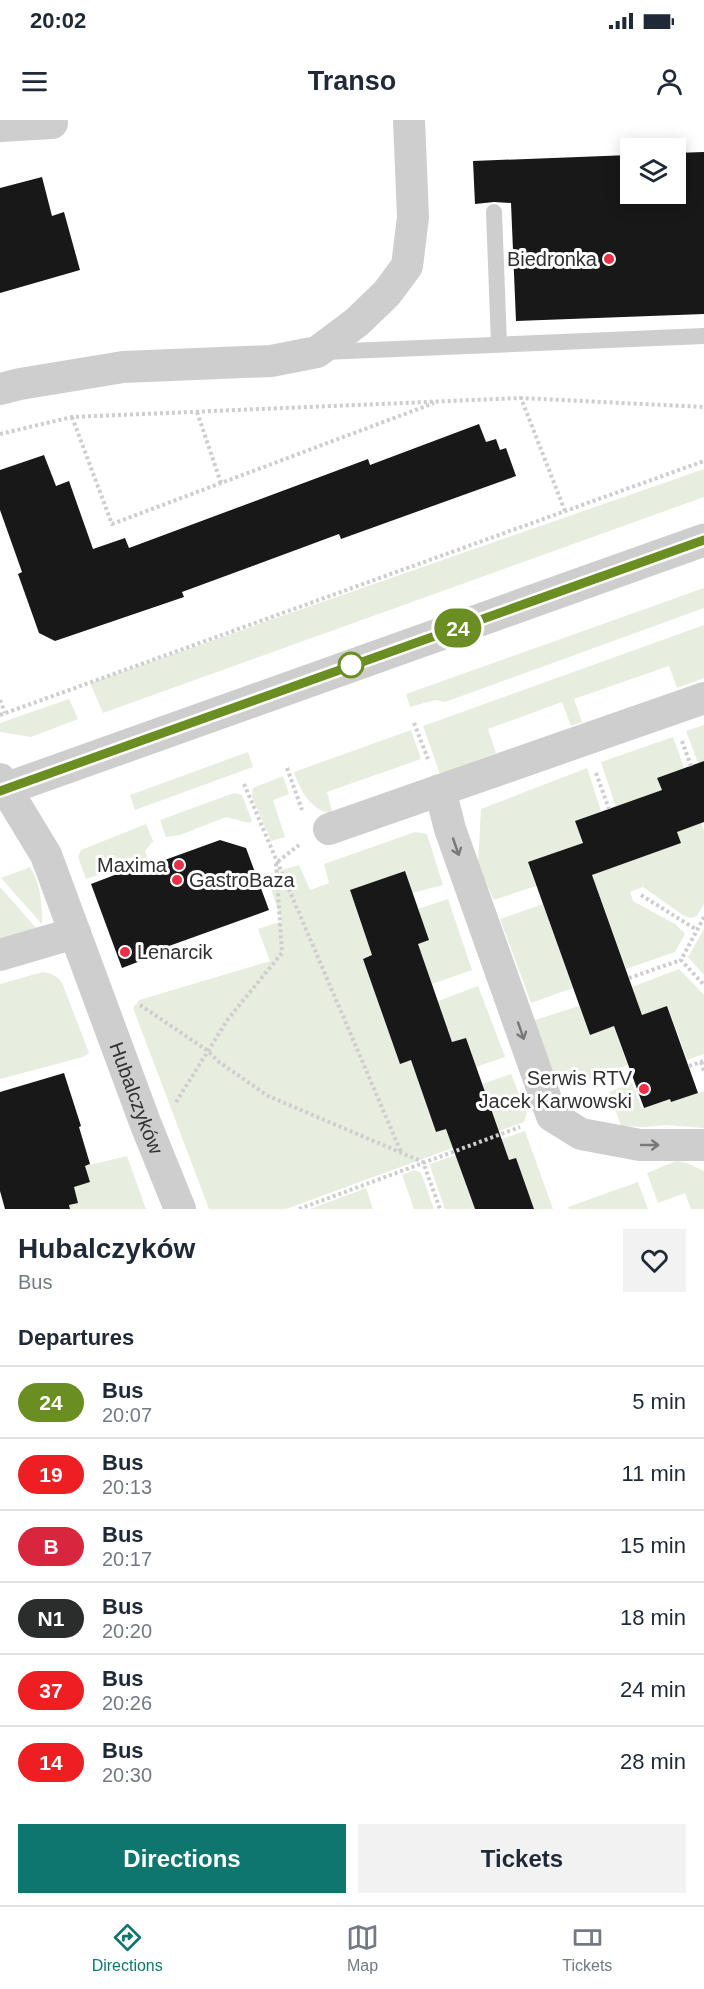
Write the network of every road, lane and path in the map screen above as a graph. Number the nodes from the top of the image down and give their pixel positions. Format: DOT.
graph roads {
  1 [pos="409,120"];
  2 [pos="52,123"];
  3 [pos="0,126"];
  4 [pos="494,212"];
  5 [pos="704,336"];
  6 [pos="499,344"];
  7 [pos="317,352"];
  8 [pos="0,389"];
  9 [pos="521,398"];
  10 [pos="438,402"];
  11 [pos="704,407"];
  12 [pos="197,412"];
  13 [pos="72,417"];
  14 [pos="0,434"];
  15 [pos="704,461"];
  16 [pos="221,483"];
  17 [pos="565,511"];
  18 [pos="704,540"];
  19 [pos="704,698"];
  20 [pos="0,700"];
  21 [pos="2,714"];
  22 [pos="244,784"];
  23 [pos="2,786"];
  24 [pos="440,790"];
  25 [pos="316,836"];
  26 [pos="276,863"];
  27 [pos="641,895"];
  28 [pos="704,917"];
  29 [pos="697,930"];
  30 [pos="75,933"];
  31 [pos="0,955"];
  32 [pos="681,960"];
  33 [pos="629,978"];
  34 [pos="704,985"];
  35 [pos="98,996"];
  36 [pos="208,1051"];
  37 [pos="702,1062"];
  38 [pos="689,1066"];
  39 [pos="704,1071"];
  40 [pos="552,1116"];
  41 [pos="152,1139"];
  42 [pos="704,1145"];
  43 [pos="401,1152"];
  44 [pos="423,1162"];
  45 [pos="180,1209"];
  46 [pos="298,1209"];
  47 [pos="440,1209"];
  1 -- 7 [label="street"];
  2 -- 3 [label="street"];
  4 -- 6 [label="lane"];
  5 -- 6 [label="lane"];
  6 -- 7 [label="lane"];
  7 -- 8 [label="street"];
  9 -- 10 [label="path"];
  9 -- 11 [label="path"];
  9 -- 17 [label="path"];
  10 -- 12 [label="path"];
  10 -- 16 [label="path"];
  12 -- 13 [label="path"];
  12 -- 16 [label="path"];
  13 -- 14 [label="path"];
  13 -- 16 [label="path"];
  15 -- 17 [label="path"];
  17 -- 21 [label="path"];
  18 -- 23 [label="street"];
  19 -- 24 [label="street"];
  20 -- 21 [label="path"];
  22 -- 26 [label="path"];
  23 -- 30 [label="street, Hubalczyków"];
  24 -- 25 [label="street"];
  24 -- 40 [label="street, one-way"];
  25 -- 26 [label="path"];
  26 -- 36 [label="path"];
  26 -- 43 [label="path"];
  27 -- 29 [label="path"];
  28 -- 29 [label="path"];
  29 -- 32 [label="path"];
  30 -- 31 [label="street"];
  30 -- 35 [label="street, Hubalczyków"];
  32 -- 33 [label="path"];
  32 -- 34 [label="path"];
  35 -- 36 [label="path"];
  35 -- 41 [label="street, Hubalczyków"];
  36 -- 41 [label="path"];
  36 -- 43 [label="path"];
  37 -- 38 [label="path"];
  37 -- 39 [label="path"];
  40 -- 42 [label="street, one-way"];
  40 -- 44 [label="path"];
  41 -- 45 [label="street, Hubalczyków"];
  43 -- 44 [label="path"];
  44 -- 46 [label="path"];
  44 -- 47 [label="path"];
}
